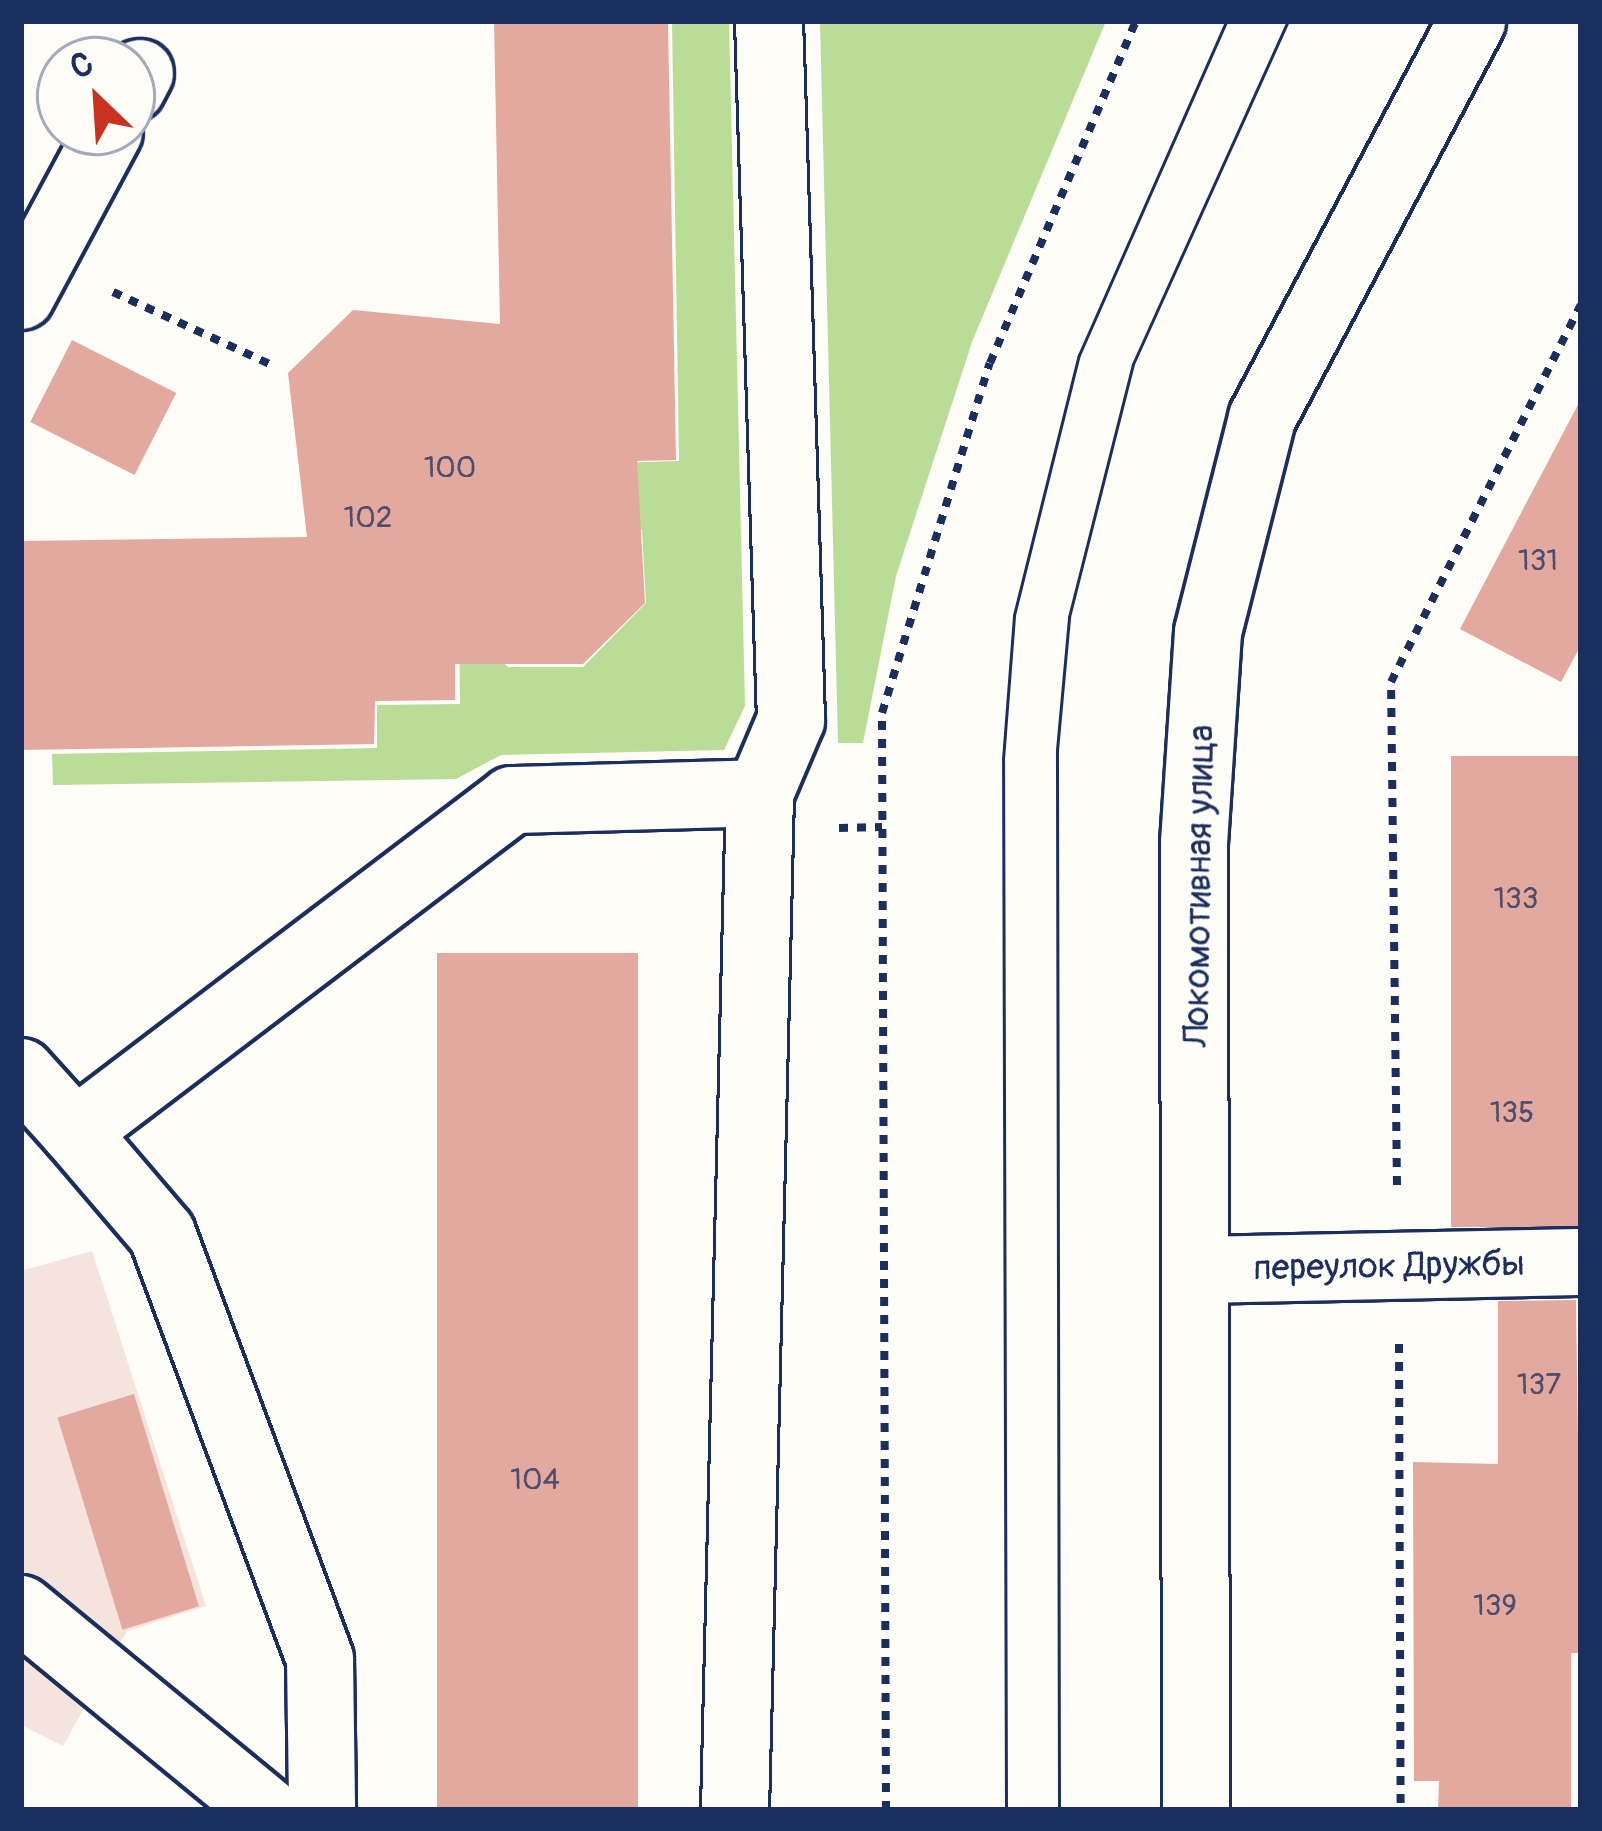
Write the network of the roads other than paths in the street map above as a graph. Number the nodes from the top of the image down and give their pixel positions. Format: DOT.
graph roads {
  1 [pos="769,21"];
  2 [pos="1472,21"];
  3 [pos="96,156"];
  4 [pos="31,277"];
  5 [pos="760,793"];
  6 [pos="21,1072"];
  7 [pos="75,1132"];
  8 [pos="1581,1262"];
  9 [pos="1197,1270"];
  10 [pos="21,1609"];
  11 [pos="266,1810"];
  12 [pos="322,1810"];
  13 [pos="735,1810"];
  14 [pos="1196,1810"];
  1 -- 5 [label="main road"];
  2 -- 9 [label="main road, Локомотивная улица"];
  3 -- 4 [label="main road"];
  5 -- 7 [label="main road"];
  5 -- 13 [label="main road"];
  6 -- 7 [label="main road"];
  7 -- 12 [label="main road"];
  8 -- 9 [label="main road, переулок Дружбы"];
  9 -- 14 [label="main road, Локомотивная улица"];
  10 -- 11 [label="main road"];
}
